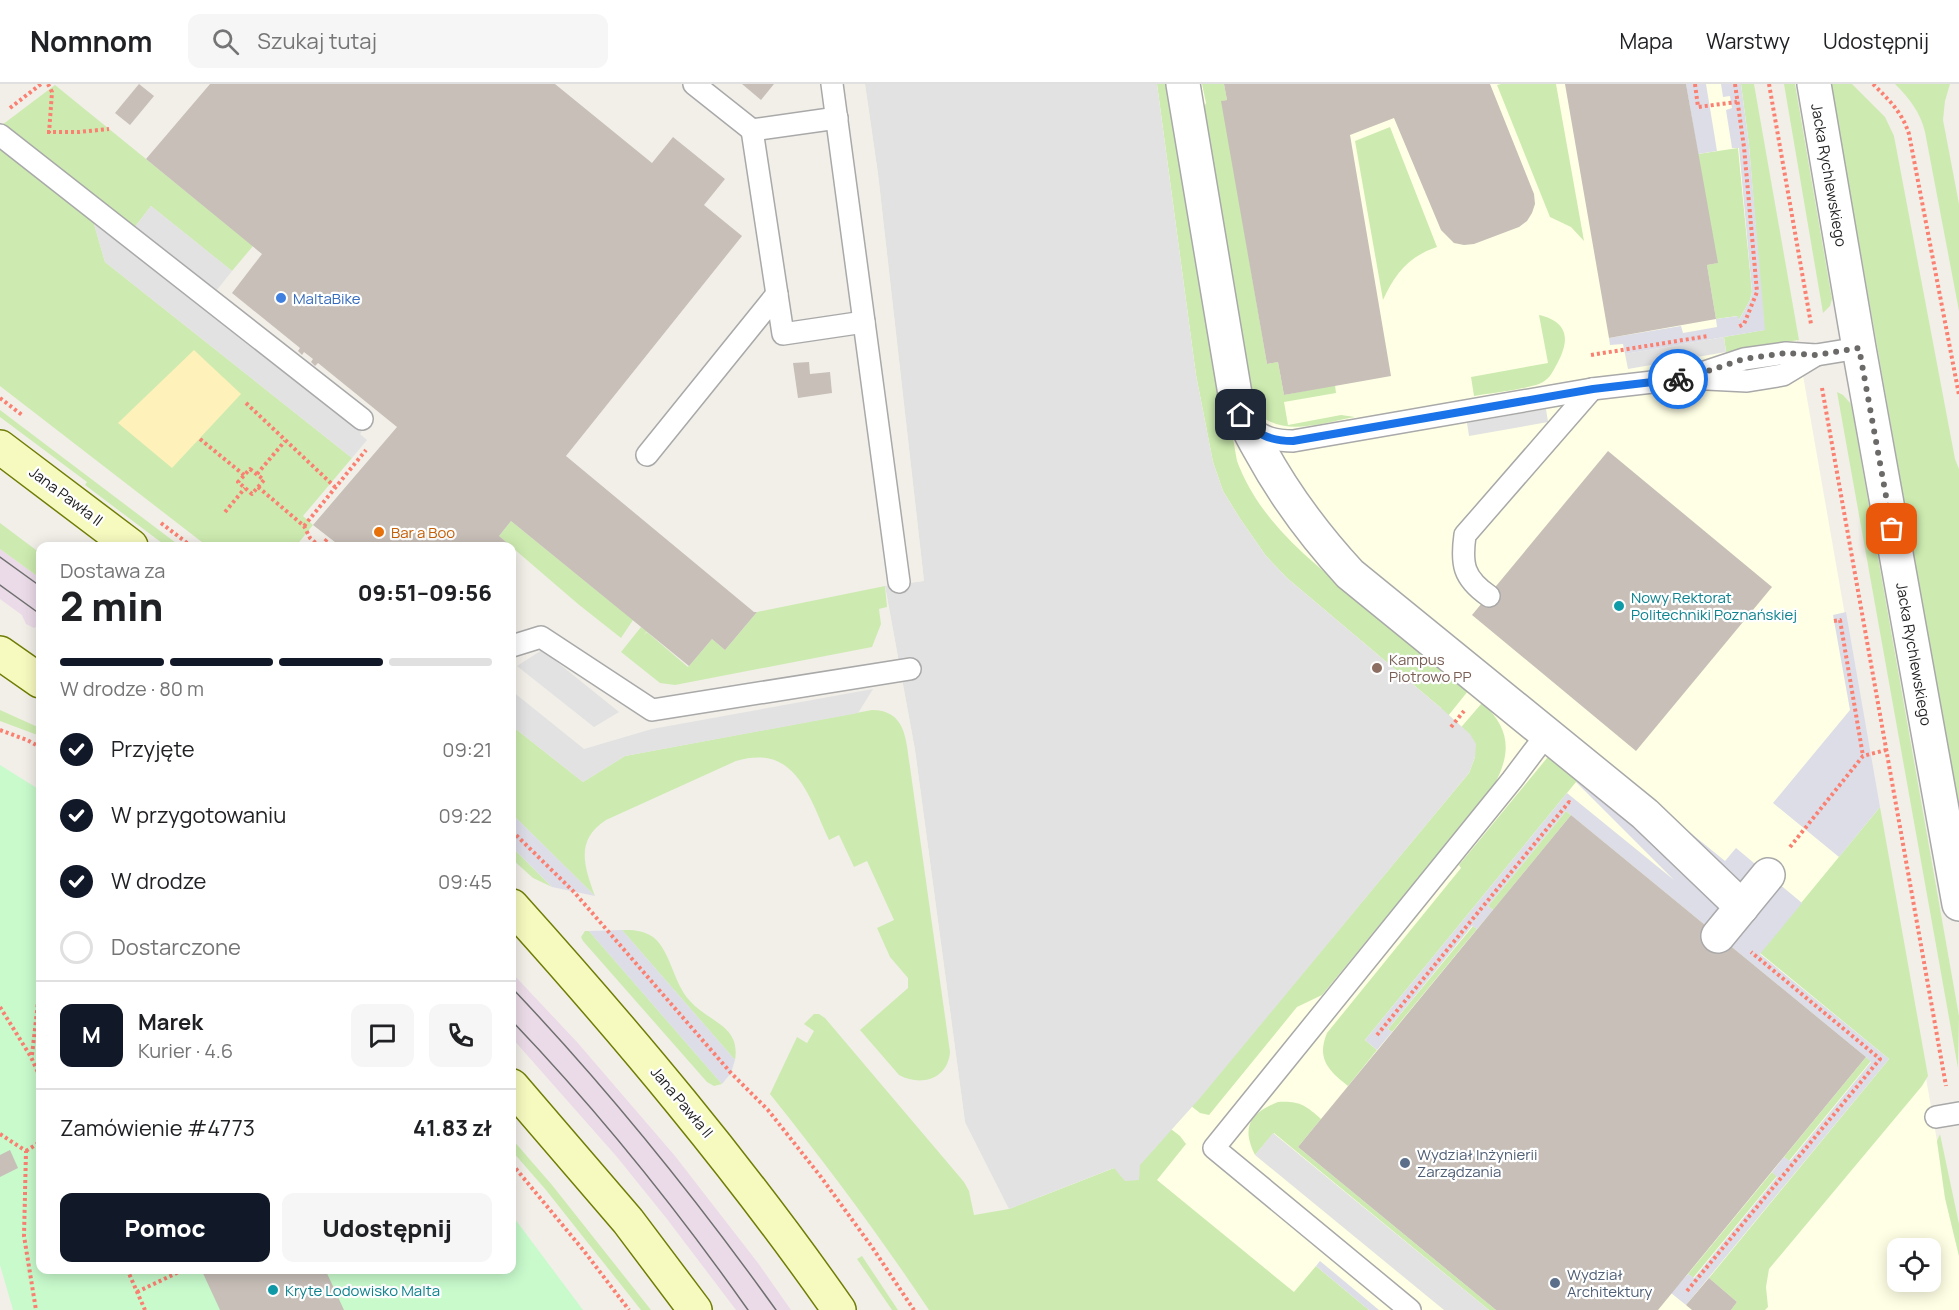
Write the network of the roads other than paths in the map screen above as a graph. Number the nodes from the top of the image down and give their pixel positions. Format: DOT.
graph roads {
  1 [pos="694,84"];
  2 [pos="832,84"];
  3 [pos="1183,84"];
  4 [pos="1814,84"];
  5 [pos="837,118"];
  6 [pos="752,130"];
  7 [pos="0,135"];
  8 [pos="777,294"];
  9 [pos="864,322"];
  10 [pos="1859,348"];
  11 [pos="1593,389"];
  12 [pos="1241,415"];
  13 [pos="362,419"];
  14 [pos="0,447"];
  15 [pos="647,455"];
  16 [pos="126,542"];
  17 [pos="899,582"];
  18 [pos="1489,596"];
  19 [pos="516,644"];
  20 [pos="0,653"];
  21 [pos="910,669"];
  22 [pos="36,678"];
  23 [pos="1546,735"];
  24 [pos="1768,875"];
  25 [pos="1959,904"];
  26 [pos="516,911"];
  27 [pos="516,1091"];
  28 [pos="695,1310"];
  29 [pos="839,1310"];
  30 [pos="1410,1310"];
  1 -- 6 [label="lane"];
  2 -- 5 [label="lane"];
  3 -- 12 [label="street"];
  4 -- 10 [label="street, Jacka Rychlewskiego"];
  5 -- 6 [label="lane"];
  5 -- 9 [label="lane"];
  6 -- 8 [label="lane"];
  7 -- 13 [label="lane"];
  8 -- 9 [label="lane"];
  8 -- 15 [label="lane"];
  9 -- 17 [label="lane"];
  10 -- 11 [label="lane"];
  10 -- 25 [label="street, Jacka Rychlewskiego"];
  11 -- 12 [label="lane"];
  11 -- 18 [label="lane"];
  12 -- 23 [label="street"];
  14 -- 16 [label="main road, Jana Pawła II"];
  19 -- 21 [label="lane"];
  20 -- 22 [label="main road"];
  23 -- 24 [label="street"];
  23 -- 30 [label="lane"];
  26 -- 29 [label="main road, Jana Pawła II"];
  27 -- 28 [label="main road"];
}
